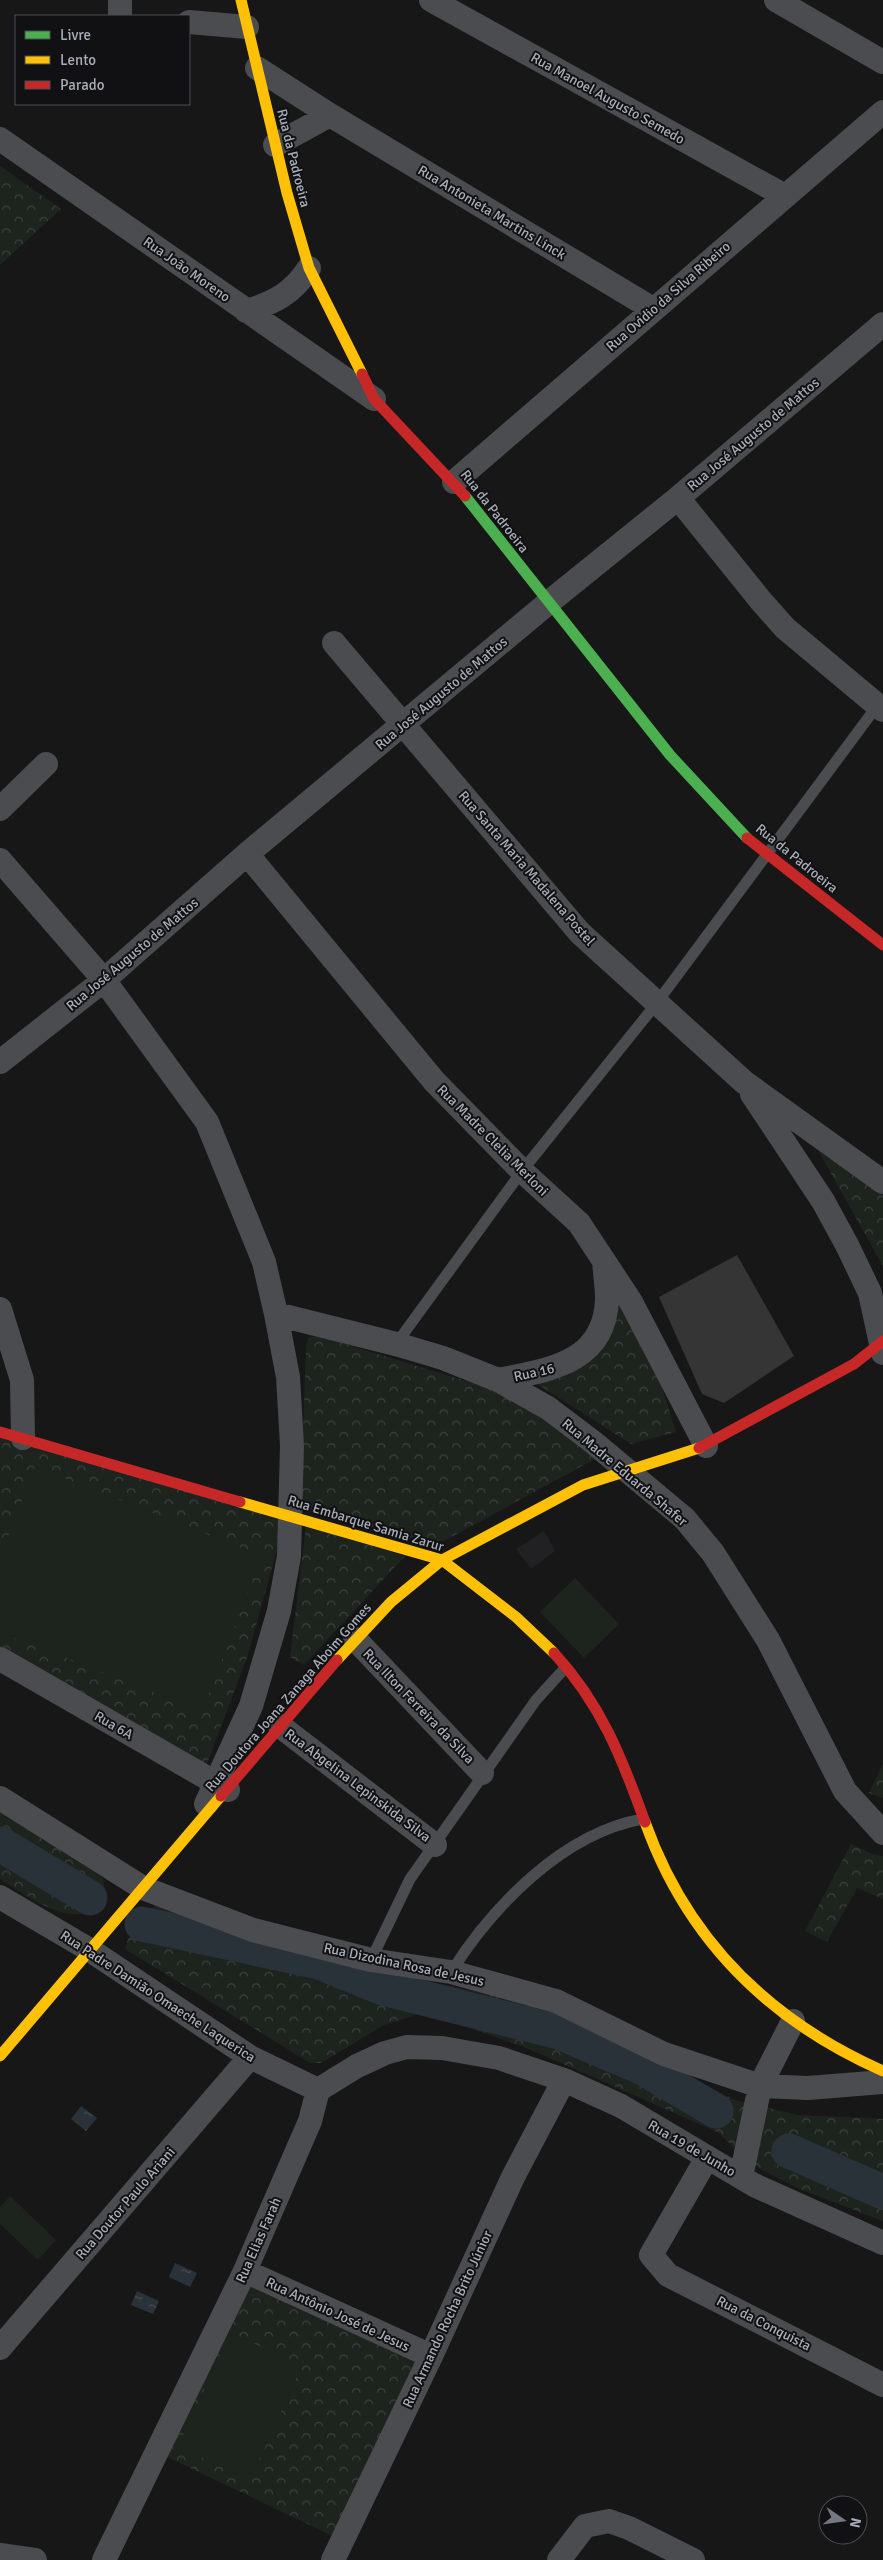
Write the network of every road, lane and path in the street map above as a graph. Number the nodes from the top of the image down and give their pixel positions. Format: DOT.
graph roads {
  1 [pos="120,0"];
  2 [pos="241,0"];
  3 [pos="431,0"];
  4 [pos="776,0"];
  5 [pos="120,15"];
  6 [pos="190,22"];
  7 [pos="247,27"];
  8 [pos="883,62"];
  9 [pos="257,68"];
  10 [pos="883,112"];
  11 [pos="330,115"];
  12 [pos="0,139"];
  13 [pos="275,146"];
  14 [pos="785,196"];
  15 [pos="309,268"];
  16 [pos="653,309"];
  17 [pos="246,311"];
  18 [pos="883,324"];
  19 [pos="374,399"];
  20 [pos="454,482"];
  21 [pos="678,498"];
  22 [pos="548,603"];
  23 [pos="334,643"];
  24 [pos="880,708"];
  25 [pos="402,725"];
  26 [pos="46,764"];
  27 [pos="0,809"];
  28 [pos="247,854"];
  29 [pos="768,856"];
  30 [pos="0,860"];
  31 [pos="883,945"];
  32 [pos="104,980"];
  33 [pos="656,1004"];
  34 [pos="0,1062"];
  35 [pos="744,1082"];
  36 [pos="522,1171"];
  37 [pos="883,1182"];
  38 [pos="603,1257"];
  39 [pos="0,1309"];
  40 [pos="276,1314"];
  41 [pos="396,1344"];
  42 [pos="882,1346"];
  43 [pos="498,1380"];
  44 [pos="0,1432"];
  45 [pos="23,1438"];
  46 [pos="706,1446"];
  47 [pos="626,1470"];
  48 [pos="291,1515"];
  49 [pos="442,1560"];
  50 [pos="355,1639"];
  51 [pos="0,1659"];
  52 [pos="566,1667"];
  53 [pos="280,1726"];
  54 [pos="482,1773"];
  55 [pos="223,1787"];
  56 [pos="0,1798"];
  57 [pos="644,1818"];
  58 [pos="883,1833"];
  59 [pos="188,1837"];
  60 [pos="436,1844"];
  61 [pos="143,1888"];
  62 [pos="0,1897"];
  63 [pos="90,1950"];
  64 [pos="371,1960"];
  65 [pos="451,1972"];
  66 [pos="793,2021"];
  67 [pos="0,2056"];
  68 [pos="250,2057"];
  69 [pos="883,2071"];
  70 [pos="564,2080"];
  71 [pos="883,2082"];
  72 [pos="760,2086"];
  73 [pos="318,2090"];
  74 [pos="707,2158"];
  75 [pos="741,2177"];
  76 [pos="883,2243"];
  77 [pos="245,2271"];
  78 [pos="0,2348"];
  79 [pos="431,2356"];
  80 [pos="883,2384"];
  81 [pos="0,2555"];
  82 [pos="35,2560"];
  83 [pos="104,2560"];
  84 [pos="333,2560"];
  85 [pos="559,2560"];
  86 [pos="693,2560"];
  1 -- 5 [label="street"];
  2 -- 7 [label="street, Rua da Padroeira"];
  3 -- 14 [label="street, Rua Manoel Augusto Semedo"];
  4 -- 8 [label="street"];
  6 -- 7 [label="street"];
  7 -- 9 [label="street, Rua da Padroeira"];
  9 -- 11 [label="street, Rua Antonieta Martins Linck"];
  9 -- 13 [label="street, Rua da Padroeira"];
  10 -- 14 [label="street, Rua Ovidio da Silva Ribeiro"];
  11 -- 13 [label="street"];
  11 -- 16 [label="street, Rua Antonieta Martins Linck"];
  12 -- 17 [label="street, Rua João Moreno"];
  13 -- 15 [label="street, Rua da Padroeira"];
  14 -- 16 [label="street, Rua Ovidio da Silva Ribeiro"];
  15 -- 17 [label="street"];
  15 -- 19 [label="street, Rua da Padroeira"];
  16 -- 20 [label="street, Rua Ovidio da Silva Ribeiro"];
  17 -- 19 [label="street, Rua João Moreno"];
  18 -- 21 [label="street, Rua José Augusto de Mattos"];
  19 -- 20 [label="street, Rua da Padroeira"];
  20 -- 22 [label="street, Rua da Padroeira"];
  21 -- 22 [label="street, Rua José Augusto de Mattos"];
  21 -- 24 [label="street"];
  22 -- 25 [label="street, Rua José Augusto de Mattos"];
  22 -- 29 [label="street, Rua da Padroeira"];
  23 -- 25 [label="street, Rua Santa Maria Madalena Postel"];
  24 -- 29 [label="lane"];
  25 -- 28 [label="street, Rua José Augusto de Mattos"];
  25 -- 33 [label="street, Rua Santa Maria Madalena Postel"];
  26 -- 27 [label="street"];
  28 -- 32 [label="street, Rua José Augusto de Mattos"];
  28 -- 36 [label="street, Rua Madre Clelia Merloni"];
  29 -- 31 [label="street, Rua da Padroeira"];
  29 -- 33 [label="lane"];
  30 -- 32 [label="street"];
  32 -- 34 [label="street, Rua José Augusto de Mattos"];
  32 -- 40 [label="street"];
  33 -- 35 [label="street, Rua Santa Maria Madalena Postel"];
  33 -- 36 [label="lane"];
  35 -- 37 [label="street, Rua Santa Maria Madalena Postel"];
  35 -- 42 [label="street"];
  36 -- 38 [label="street, Rua Madre Clelia Merloni"];
  36 -- 41 [label="lane"];
  38 -- 43 [label="street, Rua 16"];
  38 -- 46 [label="street, Rua Madre Clelia Merloni"];
  39 -- 45 [label="street"];
  40 -- 41 [label="street, Rua Madre Eduarda Shafer"];
  40 -- 48 [label="street"];
  41 -- 43 [label="street, Rua Madre Eduarda Shafer"];
  42 -- 46 [label="street, Rua Doutora Joana Zanaga Aboim Gomes"];
  43 -- 47 [label="street, Rua Madre Eduarda Shafer"];
  44 -- 45 [label="street, Rua Embarque Samia Zarur"];
  45 -- 48 [label="street, Rua Embarque Samia Zarur"];
  46 -- 47 [label="street, Rua Doutora Joana Zanaga Aboim Gomes"];
  47 -- 49 [label="street, Rua Doutora Joana Zanaga Aboim Gomes"];
  47 -- 58 [label="street, Rua Madre Eduarda Shafer"];
  48 -- 49 [label="street, Rua Embarque Samia Zarur"];
  48 -- 55 [label="street"];
  49 -- 50 [label="street, Rua Doutora Joana Zanaga Aboim Gomes"];
  49 -- 52 [label="street, Rua Embarque Samia Zarur"];
  50 -- 53 [label="street, Rua Doutora Joana Zanaga Aboim Gomes"];
  50 -- 54 [label="street, Rua Ilton Ferreira da Silva"];
  51 -- 55 [label="street, Rua 6A"];
  52 -- 54 [label="lane"];
  52 -- 57 [label="street, Rua Embarque Samia Zarur"];
  53 -- 55 [label="street, Rua Doutora Joana Zanaga Aboim Gomes"];
  53 -- 60 [label="street, Rua Abgelina Lepinskida Silva"];
  54 -- 60 [label="lane"];
  55 -- 59 [label="street"];
  56 -- 61 [label="street, Rua Dizodina Rosa de Jesus"];
  57 -- 65 [label="lane"];
  57 -- 66 [label="street, Rua Embarque Samia Zarur"];
  59 -- 61 [label="street"];
  60 -- 64 [label="lane"];
  61 -- 63 [label="street"];
  61 -- 64 [label="street, Rua Dizodina Rosa de Jesus"];
  62 -- 63 [label="street, Rua Padre Damião Omaeche Laquerica"];
  63 -- 67 [label="street"];
  63 -- 68 [label="street, Rua Padre Damião Omaeche Laquerica"];
  64 -- 65 [label="street, Rua Dizodina Rosa de Jesus"];
  65 -- 72 [label="street, Rua Dizodina Rosa de Jesus"];
  66 -- 69 [label="street, Rua Embarque Samia Zarur"];
  66 -- 72 [label="street"];
  68 -- 73 [label="street, Rua Padre Damião Omaeche Laquerica"];
  68 -- 78 [label="street, Rua Doutor Paulo Ariani"];
  70 -- 73 [label="street, Rua 19 de Junho"];
  70 -- 74 [label="street, Rua 19 de Junho"];
  70 -- 79 [label="street, Rua Armando Rocha Brito Júnior"];
  71 -- 72 [label="street, Rua Dizodina Rosa de Jesus"];
  72 -- 75 [label="street"];
  73 -- 77 [label="street, Rua Elias Farah"];
  74 -- 75 [label="street, Rua 19 de Junho"];
  74 -- 80 [label="street, Rua da Conquista"];
  75 -- 76 [label="street, Rua 19 de Junho"];
  77 -- 79 [label="street, Rua Antônio José de Jesus"];
  77 -- 83 [label="street, Rua Elias Farah"];
  79 -- 84 [label="street, Rua Armando Rocha Brito Júnior"];
  81 -- 82 [label="street"];
  85 -- 86 [label="street"];
}
